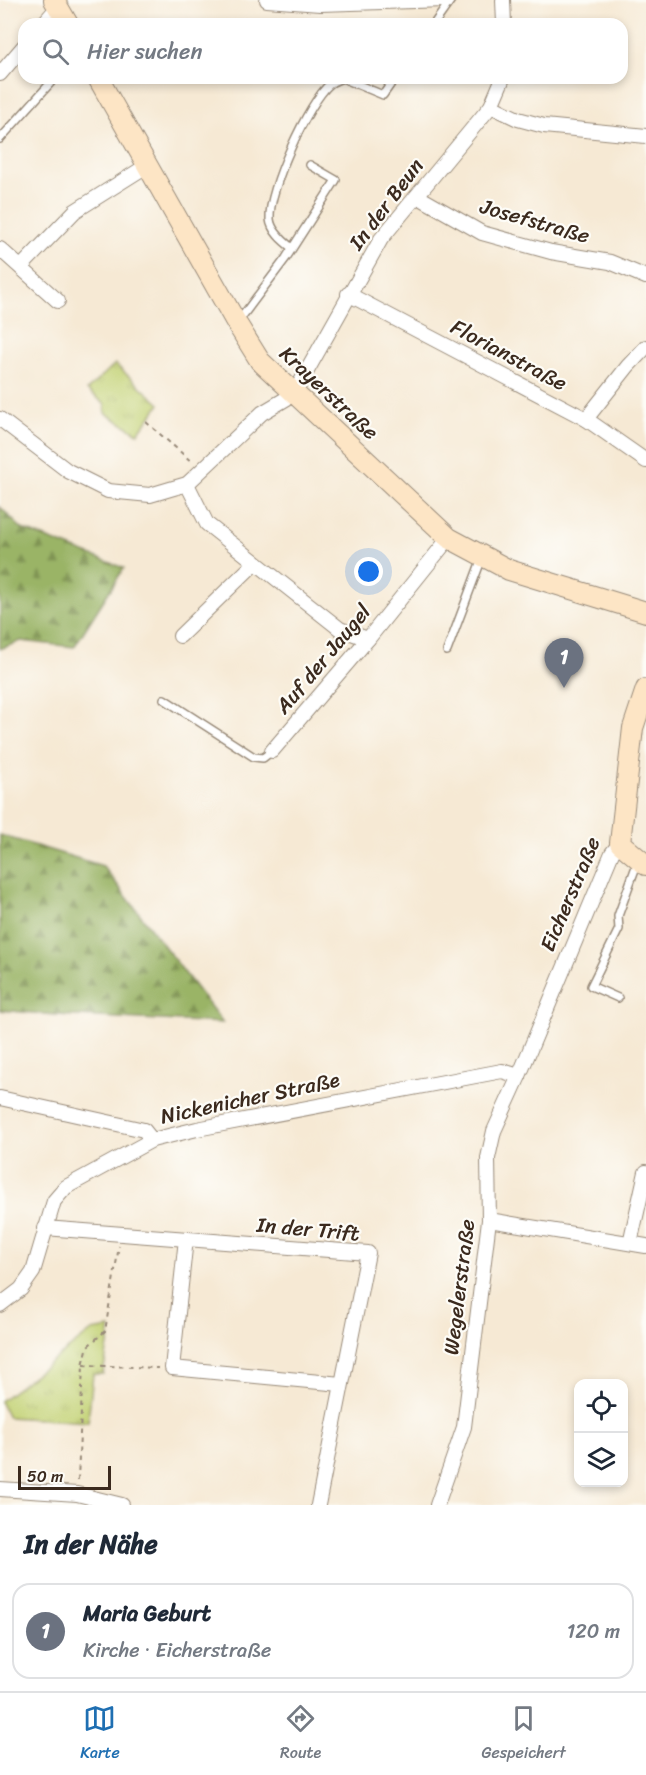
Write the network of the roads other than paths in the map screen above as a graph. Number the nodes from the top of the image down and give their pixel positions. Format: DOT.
graph roads {
  1 [pos="267,0"];
  2 [pos="445,0"];
  3 [pos="451,0"];
  4 [pos="503,0"];
  5 [pos="438,18"];
  6 [pos="504,18"];
  7 [pos="18,53"];
  8 [pos="0,74"];
  9 [pos="50,84"];
  10 [pos="101,84"];
  11 [pos="329,84"];
  12 [pos="356,84"];
  13 [pos="391,84"];
  14 [pos="500,84"];
  15 [pos="490,106"];
  16 [pos="646,136"];
  17 [pos="0,138"];
  18 [pos="148,165"];
  19 [pos="310,165"];
  20 [pos="417,196"];
  21 [pos="292,248"];
  22 [pos="0,249"];
  23 [pos="21,267"];
  24 [pos="646,277"];
  25 [pos="348,294"];
  26 [pos="58,301"];
  27 [pos="237,324"];
  28 [pos="646,347"];
  29 [pos="294,394"];
  30 [pos="0,419"];
  31 [pos="586,419"];
  32 [pos="646,461"];
  33 [pos="187,484"];
  34 [pos="449,538"];
  35 [pos="483,556"];
  36 [pos="255,563"];
  37 [pos="646,612"];
  38 [pos="180,636"];
  39 [pos="368,639"];
  40 [pos="447,651"];
  41 [pos="646,689"];
  42 [pos="164,699"];
  43 [pos="640,729"];
  44 [pos="272,751"];
  45 [pos="620,843"];
  46 [pos="642,862"];
  47 [pos="618,998"];
  48 [pos="519,1076"];
  49 [pos="0,1098"];
  50 [pos="152,1140"];
  51 [pos="646,1172"];
  52 [pos="489,1220"];
  53 [pos="45,1228"];
  54 [pos="186,1239"];
  55 [pos="630,1243"];
  56 [pos="646,1246"];
  57 [pos="0,1305"];
  58 [pos="341,1384"];
  59 [pos="0,1489"];
  60 [pos="122,1505"];
  61 [pos="318,1505"];
  62 [pos="438,1505"];
  1 -- 2 [label="street"];
  3 -- 5 [label="lane"];
  4 -- 6 [label="street"];
  7 -- 8 [label="street"];
  9 -- 17 [label="lane"];
  10 -- 18 [label="street, Krayerstraße"];
  11 -- 21 [label="lane"];
  12 -- 13 [label="lane"];
  14 -- 15 [label="street, In der Beun"];
  15 -- 16 [label="street"];
  15 -- 20 [label="street, In der Beun"];
  18 -- 23 [label="street"];
  18 -- 27 [label="street, Krayerstraße"];
  19 -- 21 [label="lane"];
  20 -- 24 [label="street, Josefstraße"];
  20 -- 25 [label="street, In der Beun"];
  21 -- 27 [label="lane"];
  22 -- 23 [label="street"];
  23 -- 26 [label="street"];
  25 -- 29 [label="street, In der Beun"];
  25 -- 31 [label="street, Florianstraße"];
  27 -- 29 [label="street, Krayerstraße"];
  28 -- 31 [label="street"];
  29 -- 33 [label="street"];
  29 -- 34 [label="street, Krayerstraße"];
  30 -- 33 [label="street"];
  31 -- 32 [label="street, Florianstraße"];
  33 -- 36 [label="street"];
  34 -- 35 [label="street, Krayerstraße"];
  34 -- 39 [label="street, Auf der Jaugel"];
  35 -- 37 [label="street, Krayerstraße"];
  35 -- 40 [label="lane"];
  36 -- 38 [label="street"];
  36 -- 39 [label="street"];
  39 -- 44 [label="street, Auf der Jaugel"];
  41 -- 43 [label="street, Eicherstraße"];
  42 -- 44 [label="lane"];
  43 -- 45 [label="street, Eicherstraße"];
  45 -- 46 [label="street"];
  45 -- 48 [label="street, Eicherstraße"];
  46 -- 47 [label="lane"];
  48 -- 50 [label="street, Nickenicher Straße"];
  48 -- 52 [label="street, Wegelerstraße"];
  49 -- 50 [label="street"];
  50 -- 53 [label="street, Nickenicher Straße"];
  51 -- 55 [label="street"];
  52 -- 55 [label="street"];
  52 -- 62 [label="street, Wegelerstraße"];
  53 -- 54 [label="street, In der Trift"];
  53 -- 57 [label="street, Nickenicher Straße"];
  54 -- 58 [label="street"];
  54 -- 58 [label="street, In der Trift"];
  55 -- 56 [label="street"];
  58 -- 61 [label="street, In der Trift"];
  59 -- 60 [label="street"];
}
